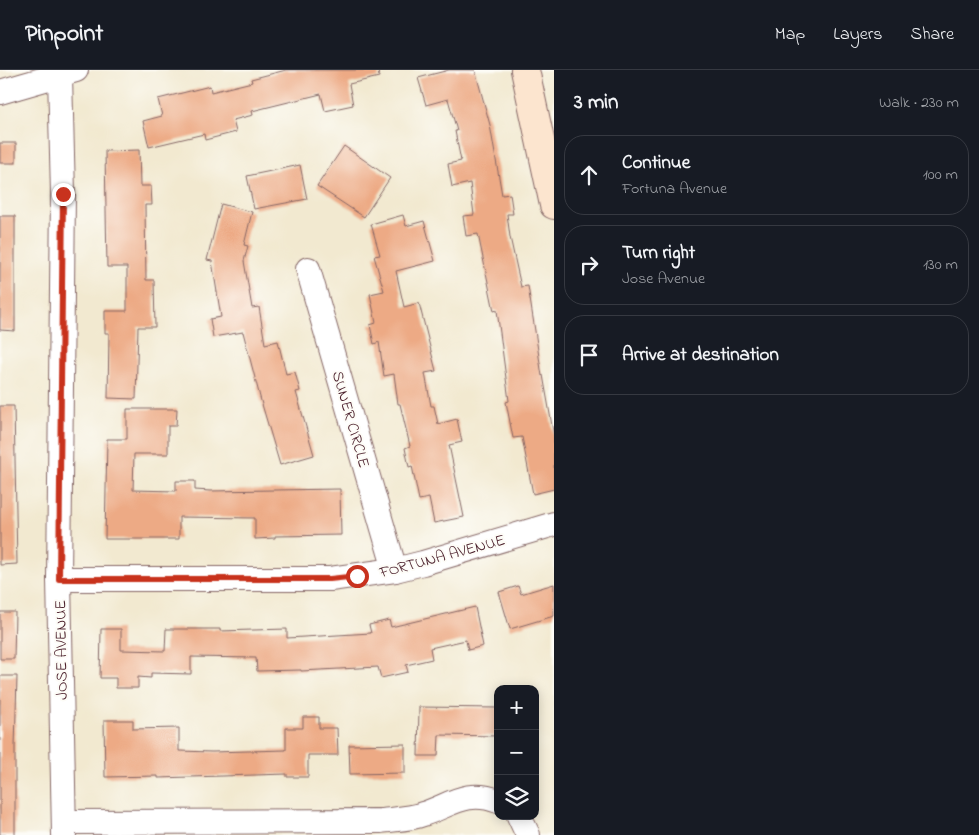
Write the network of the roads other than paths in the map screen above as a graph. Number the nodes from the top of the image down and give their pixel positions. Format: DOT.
graph roads {
  1 [pos="525,70"];
  2 [pos="68,72"];
  3 [pos="0,92"];
  4 [pos="554,205"];
  5 [pos="308,269"];
  6 [pos="554,524"];
  7 [pos="395,570"];
  8 [pos="59,579"];
  9 [pos="494,800"];
  10 [pos="521,820"];
  11 [pos="64,828"];
  12 [pos="528,835"];
  1 -- 4 [label="street"];
  2 -- 3 [label="street"];
  2 -- 8 [label="street, JOSE AVENUE"];
  5 -- 7 [label="street, SUNER CIRCLE"];
  6 -- 7 [label="street, FORTUNA AVENUE"];
  7 -- 8 [label="street, FORTUNA AVENUE"];
  8 -- 11 [label="street, JOSE AVENUE"];
  9 -- 11 [label="street"];
  10 -- 12 [label="street"];
}
